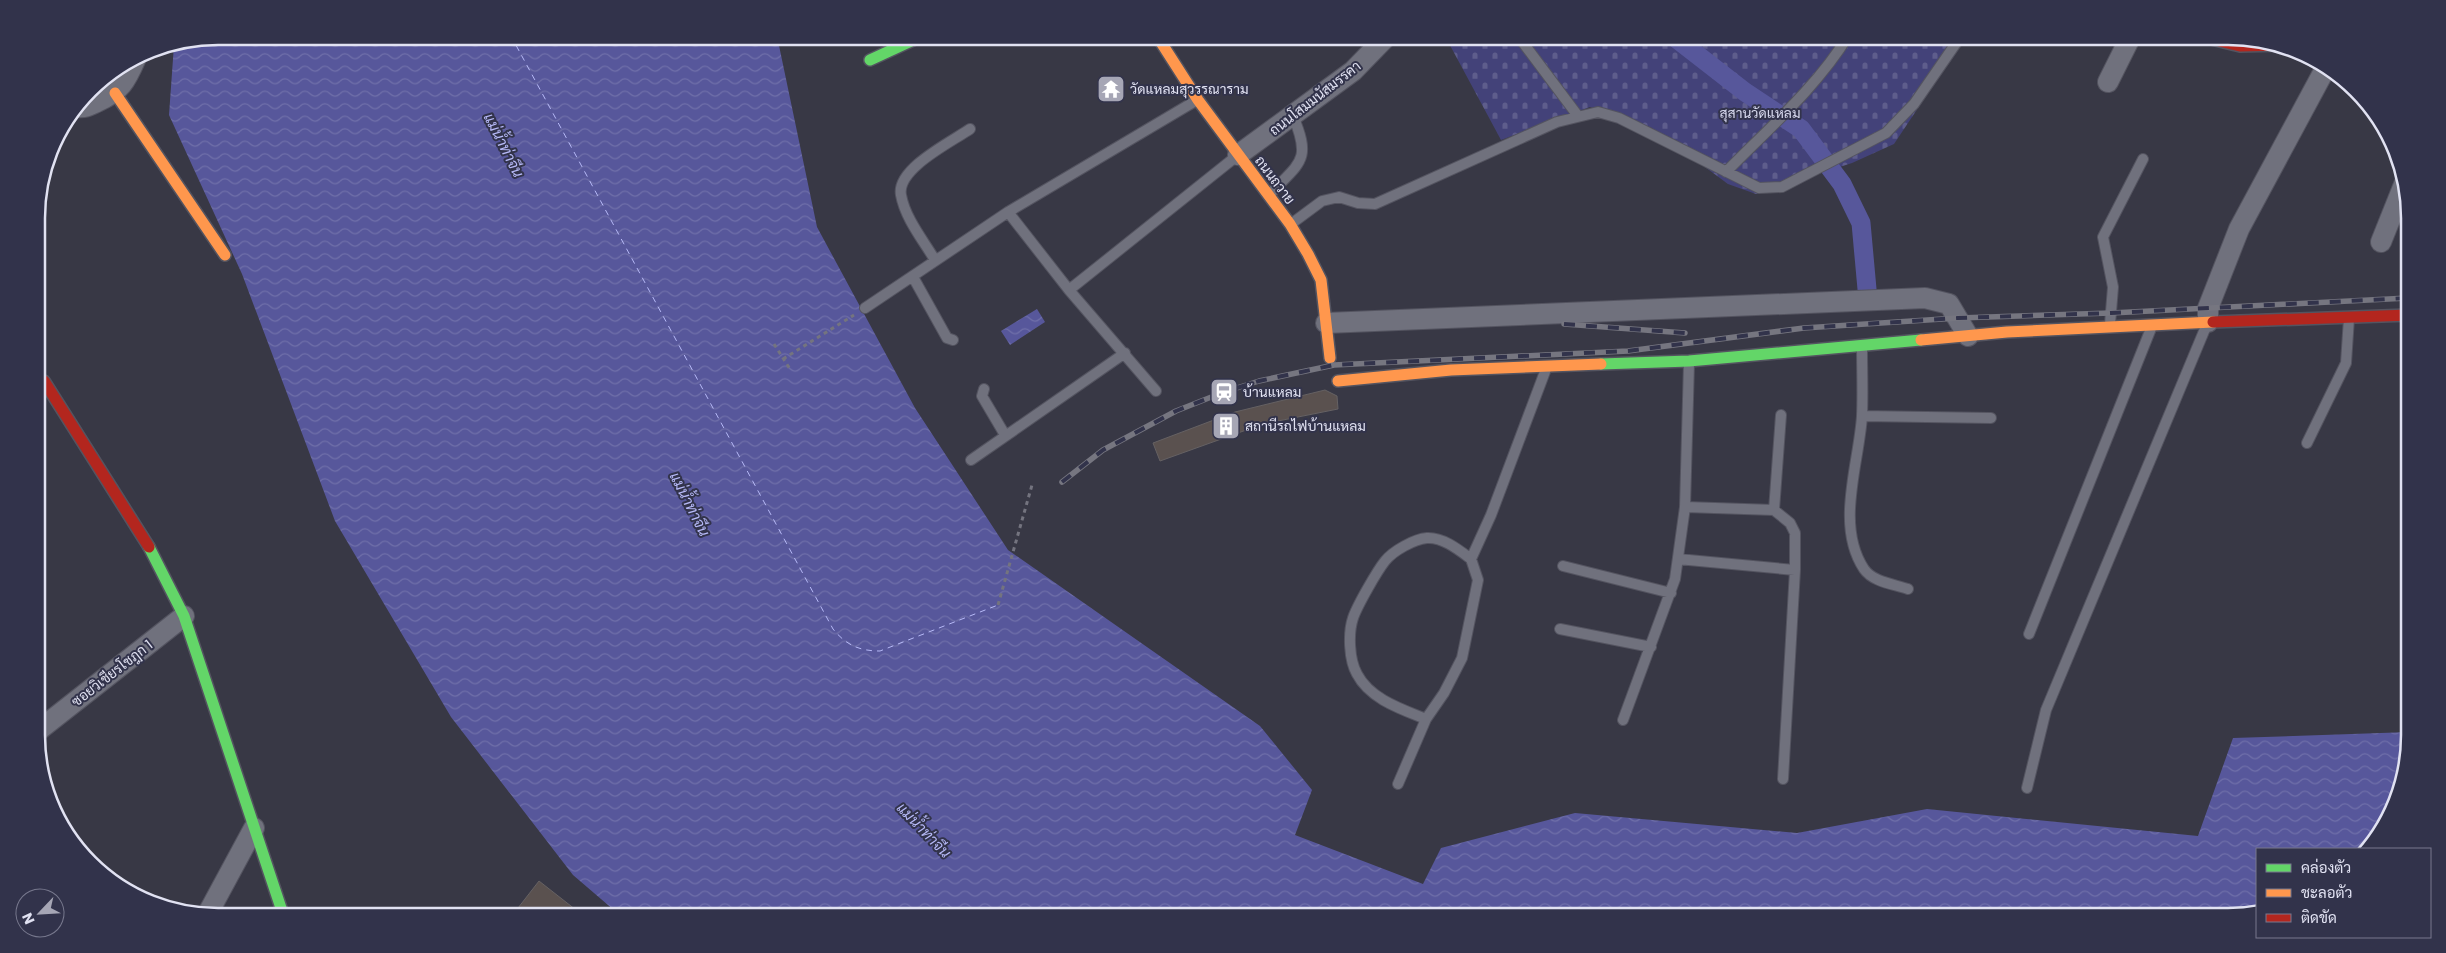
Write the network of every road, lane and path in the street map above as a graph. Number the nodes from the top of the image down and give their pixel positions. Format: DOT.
graph roads {
  1 [pos="902,45"];
  2 [pos="1163,45"];
  3 [pos="1378,45"];
  4 [pos="1525,45"];
  5 [pos="1841,45"];
  6 [pos="1955,45"];
  7 [pos="2126,45"];
  8 [pos="2230,45"];
  9 [pos="2257,47"];
  10 [pos="870,60"];
  11 [pos="132,68"];
  12 [pos="2323,73"];
  13 [pos="2108,82"];
  14 [pos="115,93"];
  15 [pos="1198,100"];
  16 [pos="85,108"];
  17 [pos="1293,116"];
  18 [pos="1578,116"];
  19 [pos="970,129"];
  20 [pos="1238,155"];
  21 [pos="2144,159"];
  22 [pos="1726,172"];
  23 [pos="2400,195"];
  24 [pos="1268,197"];
  25 [pos="1008,212"];
  26 [pos="1290,224"];
  27 [pos="2381,242"];
  28 [pos="225,255"];
  29 [pos="935,260"];
  30 [pos="913,277"];
  31 [pos="1069,290"];
  32 [pos="865,308"];
  33 [pos="2401,315"];
  34 [pos="2349,318"];
  35 [pos="2208,322"];
  36 [pos="1326,323"];
  37 [pos="2152,325"];
  38 [pos="2109,326"];
  39 [pos="1968,336"];
  40 [pos="953,340"];
  41 [pos="774,344"];
  42 [pos="1862,346"];
  43 [pos="1125,353"];
  44 [pos="1330,358"];
  45 [pos="782,359"];
  46 [pos="1690,361"];
  47 [pos="1547,368"];
  48 [pos="790,370"];
  49 [pos="1338,381"];
  50 [pos="45,383"];
  51 [pos="984,389"];
  52 [pos="1156,391"];
  53 [pos="1781,415"];
  54 [pos="1862,416"];
  55 [pos="1991,418"];
  56 [pos="1005,435"];
  57 [pos="2308,442"];
  58 [pos="971,460"];
  59 [pos="1032,485"];
  60 [pos="1685,507"];
  61 [pos="1774,510"];
  62 [pos="1472,558"];
  63 [pos="1678,559"];
  64 [pos="1563,566"];
  65 [pos="1795,570"];
  66 [pos="1908,588"];
  67 [pos="1670,593"];
  68 [pos="998,605"];
  69 [pos="184,616"];
  70 [pos="1560,629"];
  71 [pos="2029,634"];
  72 [pos="1651,646"];
  73 [pos="1426,719"];
  74 [pos="1623,720"];
  75 [pos="45,726"];
  76 [pos="1783,779"];
  77 [pos="1398,784"];
  78 [pos="2027,788"];
  79 [pos="254,828"];
  80 [pos="211,908"];
  81 [pos="281,908"];
  1 -- 10 [label="street"];
  2 -- 15 [label="street, ถนนถวาย"];
  3 -- 17 [label="street, ถนนโสมมนัสมรรคา"];
  4 -- 18 [label="lane"];
  5 -- 22 [label="lane"];
  6 -- 22 [label="lane"];
  7 -- 13 [label="street"];
  8 -- 9 [label="street"];
  11 -- 14 [label="street"];
  12 -- 35 [label="street"];
  14 -- 16 [label="street"];
  14 -- 28 [label="street"];
  15 -- 20 [label="street, ถนนถวาย"];
  15 -- 25 [label="lane"];
  17 -- 20 [label="street, ถนนโสมมนัสมรรคา"];
  17 -- 24 [label="lane"];
  18 -- 22 [label="lane"];
  18 -- 26 [label="lane"];
  19 -- 29 [label="lane"];
  20 -- 24 [label="street, ถนนถวาย"];
  20 -- 31 [label="lane"];
  21 -- 38 [label="lane"];
  23 -- 27 [label="street"];
  24 -- 26 [label="street, ถนนถวาย"];
  25 -- 29 [label="lane"];
  25 -- 31 [label="lane"];
  26 -- 36 [label="street, ถนนถวาย"];
  29 -- 30 [label="lane"];
  30 -- 32 [label="lane"];
  30 -- 40 [label="lane"];
  31 -- 43 [label="lane"];
  32 -- 45 [label="path"];
  33 -- 34 [label="street"];
  34 -- 35 [label="street"];
  34 -- 57 [label="lane"];
  35 -- 37 [label="street"];
  35 -- 78 [label="lane"];
  36 -- 39 [label="street"];
  36 -- 44 [label="street, ถนนถวาย"];
  37 -- 38 [label="street"];
  37 -- 71 [label="lane"];
  38 -- 39 [label="street"];
  39 -- 42 [label="street"];
  41 -- 45 [label="path"];
  42 -- 46 [label="street"];
  42 -- 54 [label="lane"];
  43 -- 52 [label="lane"];
  43 -- 56 [label="lane"];
  45 -- 48 [label="path"];
  46 -- 47 [label="street"];
  46 -- 60 [label="lane"];
  47 -- 49 [label="street"];
  47 -- 62 [label="lane"];
  50 -- 69 [label="street"];
  51 -- 56 [label="lane"];
  53 -- 61 [label="lane"];
  54 -- 55 [label="lane"];
  54 -- 66 [label="lane"];
  56 -- 58 [label="lane"];
  59 -- 68 [label="path"];
  60 -- 61 [label="lane"];
  60 -- 63 [label="lane"];
  61 -- 65 [label="lane"];
  62 -- 73 [label="lane"];
  62 -- 73 [label="lane"];
  63 -- 65 [label="lane"];
  63 -- 67 [label="lane"];
  64 -- 67 [label="lane"];
  65 -- 76 [label="lane"];
  67 -- 72 [label="lane"];
  69 -- 75 [label="street, ซอยวิเชียรโชฎก 1"];
  69 -- 79 [label="street"];
  70 -- 72 [label="lane"];
  72 -- 74 [label="lane"];
  73 -- 77 [label="lane"];
  79 -- 80 [label="street"];
  79 -- 81 [label="street"];
}
